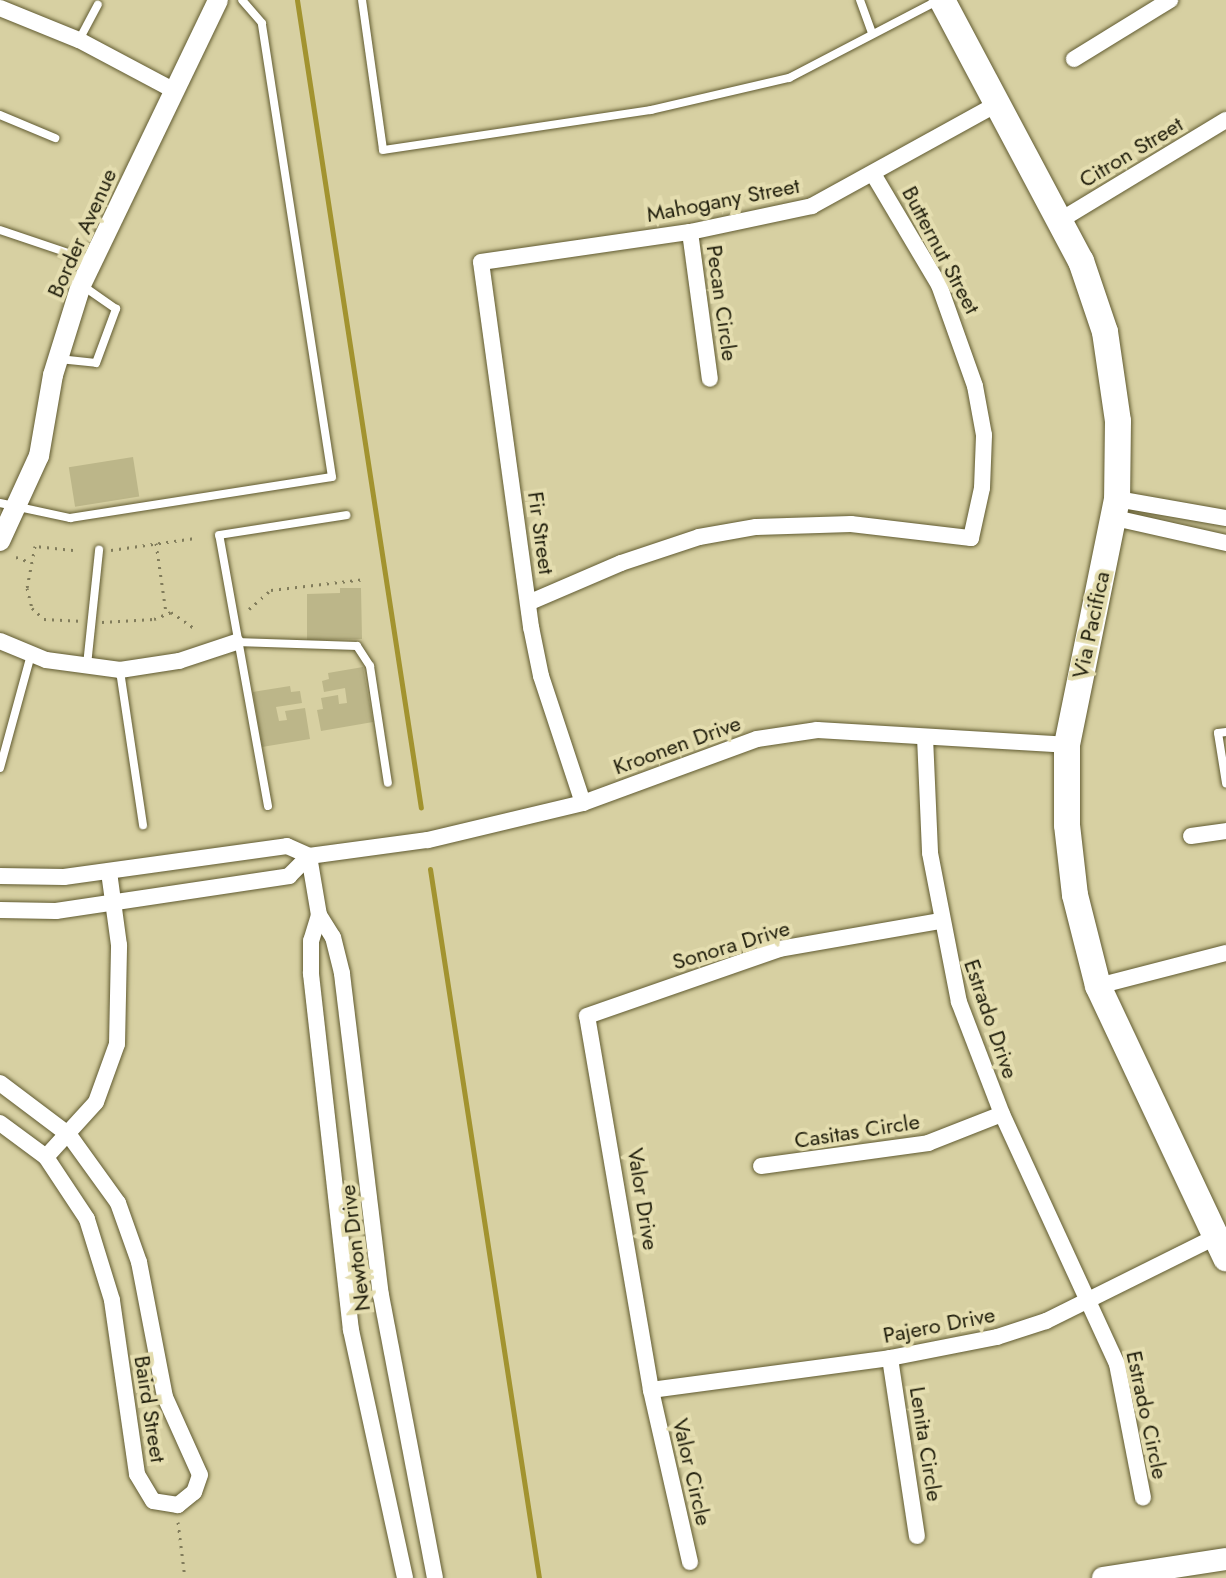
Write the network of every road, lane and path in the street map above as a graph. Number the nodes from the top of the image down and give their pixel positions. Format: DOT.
graph roads {
  1 [pos="218,0"];
  2 [pos="242,0"];
  3 [pos="362,0"];
  4 [pos="860,0"];
  5 [pos="940,0"];
  6 [pos="1170,0"];
  7 [pos="98,5"];
  8 [pos="0,8"];
  9 [pos="872,33"];
  10 [pos="79,40"];
  11 [pos="1074,59"];
  12 [pos="173,90"];
  13 [pos="997,104"];
  14 [pos="0,115"];
  15 [pos="1226,120"];
  16 [pos="55,138"];
  17 [pos="873,174"];
  18 [pos="1059,221"];
  19 [pos="0,230"];
  20 [pos="690,232"];
  21 [pos="93,262"];
  22 [pos="481,262"];
  23 [pos="81,285"];
  24 [pos="58,359"];
  25 [pos="710,379"];
  26 [pos="7,506"];
  27 [pos="1116,508"];
  28 [pos="346,515"];
  29 [pos="1226,518"];
  30 [pos="195,538"];
  31 [pos="0,541"];
  32 [pos="156,543"];
  33 [pos="1226,543"];
  34 [pos="73,550"];
  35 [pos="99,550"];
  36 [pos="111,550"];
  37 [pos="16,557"];
  38 [pos="29,562"];
  39 [pos="365,579"];
  40 [pos="528,603"];
  41 [pos="249,609"];
  42 [pos="166,612"];
  43 [pos="82,621"];
  44 [pos="102,622"];
  45 [pos="194,628"];
  46 [pos="0,641"];
  47 [pos="236,642"];
  48 [pos="31,654"];
  49 [pos="87,666"];
  50 [pos="120,670"];
  51 [pos="1226,732"];
  52 [pos="925,737"];
  53 [pos="1067,745"];
  54 [pos="0,768"];
  55 [pos="388,783"];
  56 [pos="1226,783"];
  57 [pos="583,803"];
  58 [pos="268,806"];
  59 [pos="143,825"];
  60 [pos="1226,831"];
  61 [pos="1191,836"];
  62 [pos="309,856"];
  63 [pos="109,872"];
  64 [pos="0,876"];
  65 [pos="113,904"];
  66 [pos="0,910"];
  67 [pos="319,915"];
  68 [pos="939,921"];
  69 [pos="1226,953"];
  70 [pos="1098,986"];
  71 [pos="587,1016"];
  72 [pos="0,1083"];
  73 [pos="1002,1114"];
  74 [pos="0,1123"];
  75 [pos="69,1135"];
  76 [pos="46,1157"];
  77 [pos="761,1166"];
  78 [pos="1223,1242"];
  79 [pos="1088,1297"];
  80 [pos="890,1358"];
  81 [pos="651,1390"];
  82 [pos="1143,1498"];
  83 [pos="177,1516"];
  84 [pos="917,1536"];
  85 [pos="1226,1559"];
  86 [pos="690,1562"];
  87 [pos="185,1578"];
  88 [pos="405,1578"];
  89 [pos="435,1578"];
  90 [pos="1103,1578"];
  1 -- 12 [label="street, Border Avenue"];
  2 -- 26 [label="lane"];
  3 -- 9 [label="lane"];
  4 -- 9 [label="lane"];
  5 -- 9 [label="lane"];
  5 -- 13 [label="main road, Via Pacifica"];
  6 -- 11 [label="street"];
  7 -- 10 [label="lane"];
  8 -- 10 [label="street"];
  10 -- 12 [label="street"];
  12 -- 21 [label="street, Border Avenue"];
  13 -- 17 [label="street, Mahogany Street"];
  13 -- 18 [label="main road, Via Pacifica"];
  14 -- 16 [label="lane"];
  15 -- 18 [label="street, Citron Street"];
  17 -- 20 [label="street, Mahogany Street"];
  17 -- 40 [label="street, Butternut Street"];
  18 -- 27 [label="main road, Via Pacifica"];
  19 -- 21 [label="lane"];
  20 -- 22 [label="street, Mahogany Street"];
  20 -- 25 [label="street, Pecan Circle"];
  21 -- 23 [label="street, Border Avenue"];
  22 -- 40 [label="street, Fir Street"];
  23 -- 24 [label="street, Border Avenue"];
  23 -- 24 [label="lane"];
  24 -- 26 [label="street, Border Avenue"];
  26 -- 31 [label="street, Border Avenue"];
  27 -- 29 [label="street"];
  27 -- 33 [label="street"];
  27 -- 53 [label="main road, Via Pacifica"];
  28 -- 47 [label="lane"];
  30 -- 32 [label="path"];
  32 -- 36 [label="path"];
  32 -- 42 [label="path"];
  34 -- 38 [label="path"];
  35 -- 49 [label="lane"];
  37 -- 38 [label="path"];
  38 -- 43 [label="path"];
  39 -- 41 [label="path"];
  40 -- 57 [label="street, Fir Street"];
  42 -- 44 [label="path"];
  42 -- 45 [label="path"];
  46 -- 48 [label="street"];
  47 -- 50 [label="street"];
  47 -- 55 [label="lane"];
  47 -- 58 [label="lane"];
  48 -- 49 [label="street"];
  48 -- 54 [label="lane"];
  49 -- 50 [label="street"];
  50 -- 59 [label="lane"];
  51 -- 56 [label="lane"];
  52 -- 53 [label="street, Kroonen Drive"];
  52 -- 57 [label="street, Kroonen Drive"];
  52 -- 68 [label="street, Estrado Drive"];
  53 -- 70 [label="main road, Via Pacifica"];
  57 -- 62 [label="street, Kroonen Drive"];
  60 -- 61 [label="street"];
  62 -- 63 [label="street, Kroonen Drive"];
  62 -- 65 [label="street, Kroonen Drive"];
  62 -- 67 [label="street, Newton Drive"];
  63 -- 64 [label="street, Kroonen Drive"];
  63 -- 65 [label="street"];
  65 -- 66 [label="street, Kroonen Drive"];
  65 -- 75 [label="street"];
  67 -- 88 [label="street, Newton Drive"];
  67 -- 89 [label="street, Newton Drive"];
  68 -- 71 [label="street, Sonora Drive"];
  68 -- 73 [label="street, Estrado Drive"];
  69 -- 70 [label="street"];
  70 -- 78 [label="main road, Via Pacifica"];
  71 -- 81 [label="street, Valor Drive"];
  72 -- 75 [label="street, Baird Street"];
  73 -- 77 [label="street, Casitas Circle"];
  73 -- 79 [label="street, Estrado Drive"];
  74 -- 76 [label="street, Baird Street"];
  75 -- 76 [label="street"];
  75 -- 76 [label="street, Baird Street"];
  78 -- 79 [label="street, Pajero Drive"];
  79 -- 80 [label="street, Pajero Drive"];
  79 -- 82 [label="street, Estrado Circle"];
  80 -- 81 [label="street, Pajero Drive"];
  80 -- 84 [label="street, Lenita Circle"];
  81 -- 86 [label="street, Valor Circle"];
  83 -- 87 [label="path"];
  85 -- 90 [label="main road"];
}
